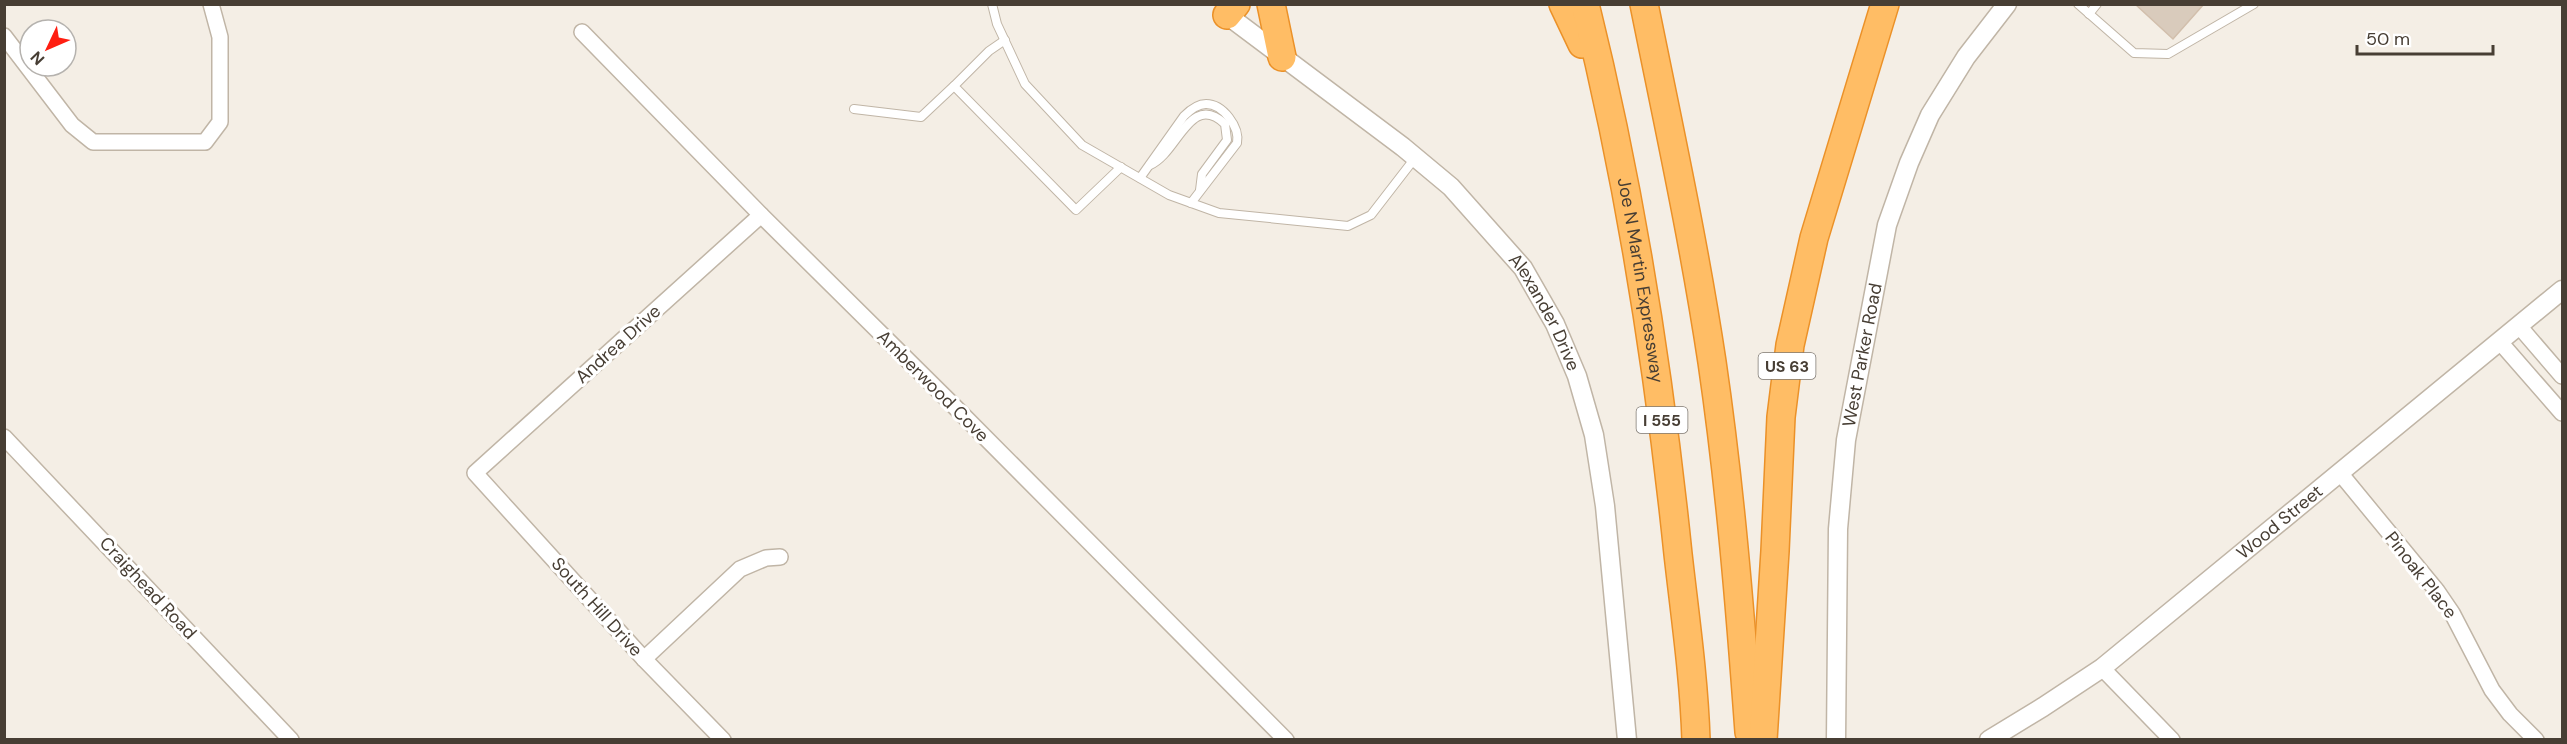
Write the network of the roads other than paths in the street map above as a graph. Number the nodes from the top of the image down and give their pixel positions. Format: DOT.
graph roads {
  1 [pos="211,4"];
  2 [pos="992,4"];
  3 [pos="1271,4"];
  4 [pos="1563,4"];
  5 [pos="1585,4"];
  6 [pos="1644,4"];
  7 [pos="1885,4"];
  8 [pos="2007,4"];
  9 [pos="2078,4"];
  10 [pos="2097,4"];
  11 [pos="2254,4"];
  12 [pos="1232,10"];
  13 [pos="2089,14"];
  14 [pos="582,32"];
  15 [pos="4,36"];
  16 [pos="1005,40"];
  17 [pos="1282,57"];
  18 [pos="954,86"];
  19 [pos="1610,104"];
  20 [pos="854,109"];
  21 [pos="1415,158"];
  22 [pos="1121,167"];
  23 [pos="1140,178"];
  24 [pos="1191,202"];
  25 [pos="761,215"];
  26 [pos="2562,290"];
  27 [pos="2519,326"];
  28 [pos="2500,342"];
  29 [pos="2562,376"];
  30 [pos="2562,412"];
  31 [pos="4,437"];
  32 [pos="475,473"];
  33 [pos="2340,473"];
  34 [pos="780,557"];
  35 [pos="644,659"];
  36 [pos="2102,668"];
  37 [pos="291,740"];
  38 [pos="723,740"];
  39 [pos="1286,740"];
  40 [pos="1627,740"];
  41 [pos="1696,740"];
  42 [pos="1750,740"];
  43 [pos="1763,740"];
  44 [pos="1836,740"];
  45 [pos="1989,740"];
  46 [pos="2172,740"];
  47 [pos="2536,740"];
  1 -- 15 [label="street"];
  2 -- 16 [label="lane"];
  3 -- 17 [label="highway"];
  4 -- 19 [label="highway"];
  5 -- 19 [label="highway, Joe N Martin Expressway"];
  6 -- 42 [label="highway"];
  7 -- 43 [label="highway, US 63"];
  8 -- 44 [label="street, West Parker Road"];
  9 -- 13 [label="lane"];
  10 -- 13 [label="lane"];
  11 -- 13 [label="lane"];
  12 -- 17 [label="street, Alexander Drive"];
  14 -- 25 [label="street, Amberwood Cove"];
  16 -- 18 [label="lane"];
  16 -- 22 [label="lane"];
  17 -- 21 [label="street, Alexander Drive"];
  18 -- 20 [label="lane"];
  18 -- 22 [label="lane"];
  19 -- 41 [label="highway, Joe N Martin Expressway / I 555"];
  21 -- 24 [label="lane"];
  21 -- 40 [label="street, Alexander Drive"];
  22 -- 23 [label="lane"];
  23 -- 24 [label="lane"];
  23 -- 24 [label="lane"];
  25 -- 32 [label="street, Andrea Drive"];
  25 -- 39 [label="street, Amberwood Cove"];
  26 -- 27 [label="street, Wood Street"];
  27 -- 28 [label="street, Wood Street"];
  27 -- 29 [label="street"];
  28 -- 30 [label="street"];
  28 -- 33 [label="street, Wood Street"];
  31 -- 37 [label="street, Craighead Road"];
  32 -- 35 [label="street, South Hill Drive"];
  33 -- 36 [label="street, Wood Street"];
  33 -- 47 [label="street, Pinoak Place"];
  34 -- 35 [label="street"];
  35 -- 38 [label="street, South Hill Drive"];
  36 -- 45 [label="street, Wood Street"];
  36 -- 46 [label="street"];
}
